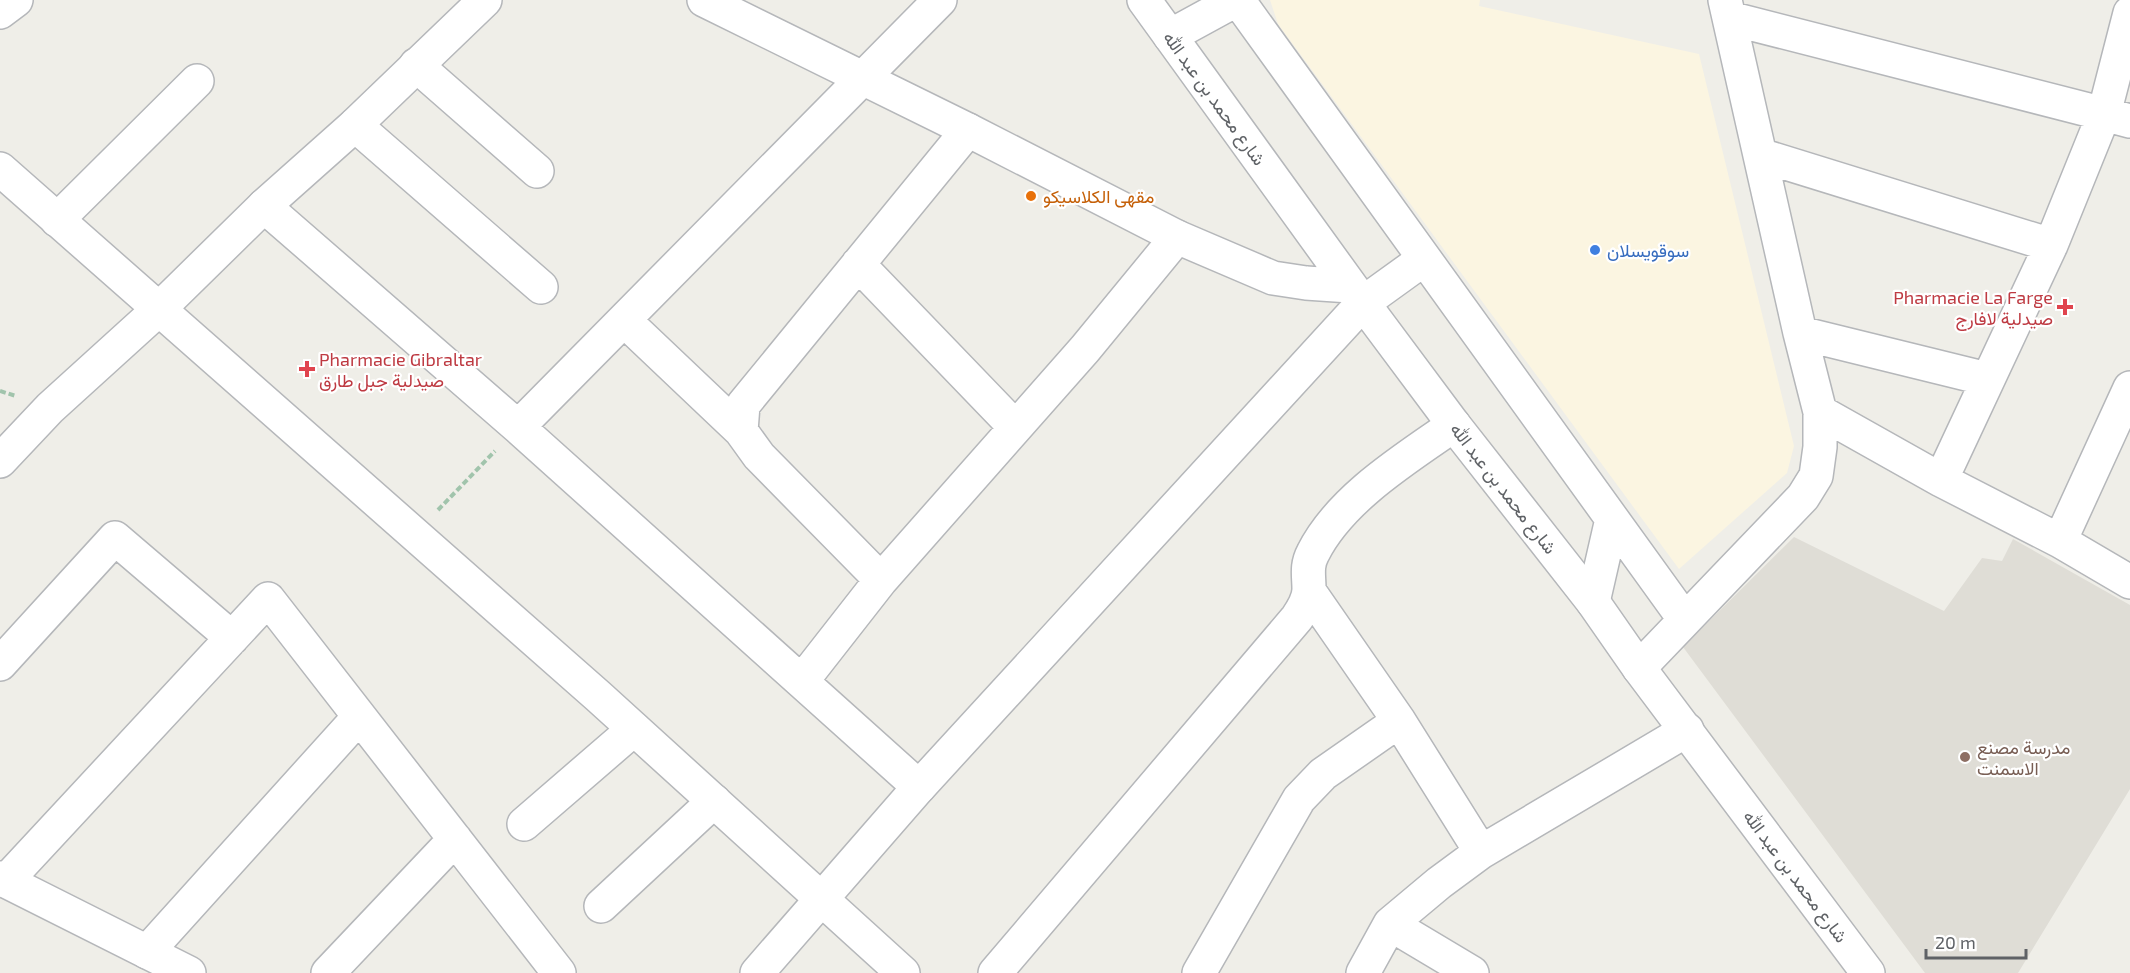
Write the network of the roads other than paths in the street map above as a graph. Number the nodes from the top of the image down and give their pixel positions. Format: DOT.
graph roads {
  1 [pos="16,0"];
  2 [pos="485,0"];
  3 [pos="704,0"];
  4 [pos="940,0"];
  5 [pos="1144,0"];
  6 [pos="1237,0"];
  7 [pos="1727,9"];
  8 [pos="0,12"];
  9 [pos="2130,13"];
  10 [pos="1170,36"];
  11 [pos="416,65"];
  12 [pos="862,79"];
  13 [pos="197,81"];
  14 [pos="2117,118"];
  15 [pos="355,125"];
  16 [pos="968,130"];
  17 [pos="1760,155"];
  18 [pos="1,171"];
  19 [pos="537,171"];
  20 [pos="264,206"];
  21 [pos="57,220"];
  22 [pos="1177,237"];
  23 [pos="2051,245"];
  24 [pos="1424,259"];
  25 [pos="858,264"];
  26 [pos="541,287"];
  27 [pos="1356,294"];
  28 [pos="158,310"];
  29 [pos="624,320"];
  30 [pos="1800,333"];
  31 [pos="1988,379"];
  32 [pos="2130,388"];
  33 [pos="1820,412"];
  34 [pos="1454,425"];
  35 [pos="1015,427"];
  36 [pos="518,428"];
  37 [pos="741,431"];
  38 [pos="0,461"];
  39 [pos="1941,480"];
  40 [pos="1612,519"];
  41 [pos="2060,542"];
  42 [pos="881,580"];
  43 [pos="2130,582"];
  44 [pos="1309,591"];
  45 [pos="1593,602"];
  46 [pos="1685,620"];
  47 [pos="232,638"];
  48 [pos="0,664"];
  49 [pos="1639,668"];
  50 [pos="802,681"];
  51 [pos="359,717"];
  52 [pos="1399,721"];
  53 [pos="634,729"];
  54 [pos="1687,730"];
  55 [pos="919,787"];
  56 [pos="714,801"];
  57 [pos="524,824"];
  58 [pos="455,839"];
  59 [pos="1481,852"];
  60 [pos="3,880"];
  61 [pos="822,900"];
  62 [pos="601,906"];
  63 [pos="1390,924"];
  64 [pos="147,952"];
  65 [pos="189,973"];
  66 [pos="328,973"];
  67 [pos="559,973"];
  68 [pos="757,973"];
  69 [pos="903,973"];
  70 [pos="995,973"];
  71 [pos="1199,973"];
  72 [pos="1363,973"];
  73 [pos="1472,973"];
  74 [pos="1868,973"];
  1 -- 8 [label="street"];
  2 -- 11 [label="street"];
  3 -- 12 [label="street"];
  4 -- 12 [label="street"];
  5 -- 10 [label="street, شارع محمد بن عبد الله"];
  6 -- 10 [label="street"];
  6 -- 24 [label="street"];
  7 -- 14 [label="street"];
  7 -- 17 [label="street"];
  9 -- 14 [label="street"];
  10 -- 27 [label="street, شارع محمد بن عبد الله"];
  11 -- 15 [label="street"];
  11 -- 19 [label="street"];
  12 -- 16 [label="street"];
  12 -- 29 [label="street"];
  13 -- 21 [label="street"];
  14 -- 23 [label="street"];
  15 -- 20 [label="street"];
  15 -- 26 [label="street"];
  16 -- 22 [label="street"];
  16 -- 25 [label="street"];
  17 -- 23 [label="street"];
  17 -- 30 [label="street"];
  18 -- 21 [label="street"];
  20 -- 28 [label="street"];
  20 -- 36 [label="street"];
  21 -- 28 [label="street"];
  22 -- 27 [label="street"];
  22 -- 35 [label="street"];
  23 -- 31 [label="street"];
  24 -- 27 [label="street"];
  24 -- 40 [label="street"];
  25 -- 35 [label="street"];
  25 -- 37 [label="street"];
  27 -- 34 [label="street, شارع محمد بن عبد الله"];
  27 -- 55 [label="street"];
  28 -- 38 [label="street"];
  28 -- 53 [label="street"];
  29 -- 36 [label="street"];
  29 -- 37 [label="street"];
  30 -- 31 [label="street"];
  30 -- 33 [label="street"];
  31 -- 39 [label="street"];
  32 -- 41 [label="street"];
  33 -- 39 [label="street"];
  33 -- 46 [label="street"];
  34 -- 44 [label="street"];
  34 -- 45 [label="street, شارع محمد بن عبد الله"];
  35 -- 42 [label="street"];
  36 -- 50 [label="street"];
  37 -- 42 [label="street"];
  39 -- 41 [label="street"];
  40 -- 45 [label="street"];
  40 -- 46 [label="street"];
  41 -- 43 [label="street"];
  42 -- 50 [label="street"];
  44 -- 52 [label="street"];
  44 -- 70 [label="street"];
  45 -- 49 [label="street, شارع محمد بن عبد الله"];
  46 -- 49 [label="street"];
  47 -- 48 [label="street"];
  47 -- 51 [label="street"];
  47 -- 60 [label="street"];
  49 -- 54 [label="street, شارع محمد بن عبد الله"];
  50 -- 55 [label="street"];
  51 -- 58 [label="street"];
  51 -- 64 [label="street"];
  52 -- 59 [label="street"];
  52 -- 71 [label="street"];
  53 -- 56 [label="street"];
  53 -- 57 [label="street"];
  54 -- 59 [label="street"];
  54 -- 74 [label="street, شارع محمد بن عبد الله"];
  55 -- 61 [label="street"];
  56 -- 61 [label="street"];
  56 -- 62 [label="street"];
  58 -- 66 [label="street"];
  58 -- 67 [label="street"];
  59 -- 63 [label="street"];
  60 -- 64 [label="street"];
  61 -- 68 [label="street"];
  61 -- 69 [label="street"];
  63 -- 72 [label="street"];
  63 -- 73 [label="street"];
  64 -- 65 [label="street"];
}
